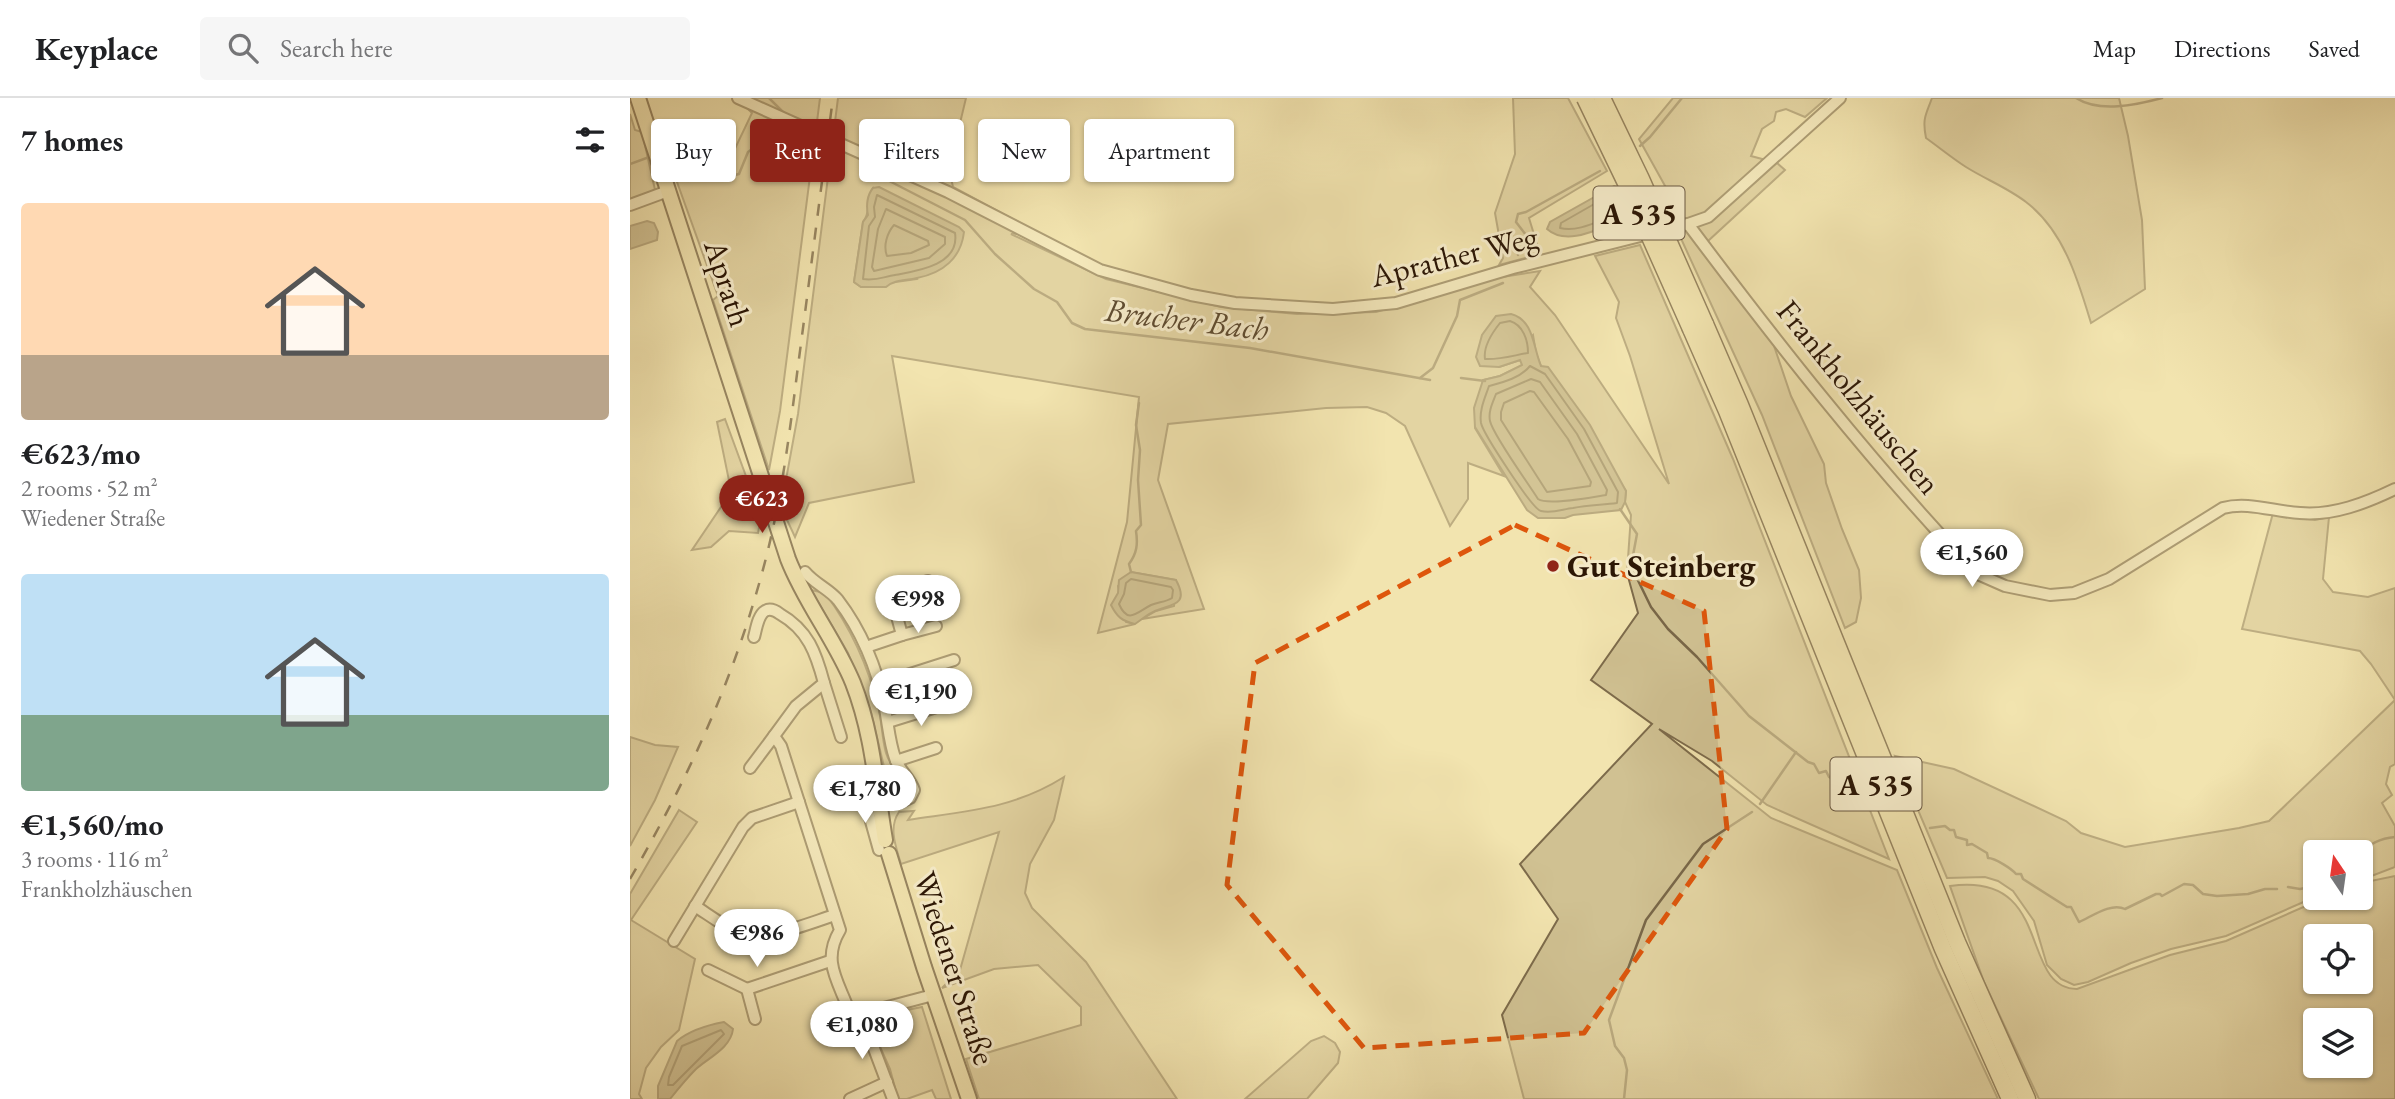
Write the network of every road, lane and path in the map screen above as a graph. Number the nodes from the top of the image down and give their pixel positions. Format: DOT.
graph roads {
  1 [pos="638,98"];
  2 [pos="738,98"];
  3 [pos="1585,98"];
  4 [pos="1602,98"];
  5 [pos="1840,98"];
  6 [pos="668,191"];
  7 [pos="630,205"];
  8 [pos="1688,225"];
  9 [pos="1698,327"];
  10 [pos="765,485"];
  11 [pos="2395,489"];
  12 [pos="805,572"];
  13 [pos="928,581"];
  14 [pos="936,626"];
  15 [pos="902,635"];
  16 [pos="754,637"];
  17 [pos="866,647"];
  18 [pos="954,660"];
  19 [pos="824,683"];
  20 [pos="879,684"];
  21 [pos="946,704"];
  22 [pos="888,722"];
  23 [pos="774,736"];
  24 [pos="841,737"];
  25 [pos="936,748"];
  26 [pos="896,761"];
  27 [pos="750,768"];
  28 [pos="860,782"];
  29 [pos="799,802"];
  30 [pos="879,804"];
  31 [pos="882,846"];
  32 [pos="695,906"];
  33 [pos="835,915"];
  34 [pos="674,941"];
  35 [pos="1950,945"];
  36 [pos="830,961"];
  37 [pos="708,970"];
  38 [pos="747,989"];
  39 [pos="933,995"];
  40 [pos="860,1014"];
  41 [pos="755,1019"];
  42 [pos="887,1082"];
  43 [pos="850,1099"];
  44 [pos="893,1099"];
  45 [pos="969,1099"];
  46 [pos="2010,1099"];
  47 [pos="2027,1099"];
  1 -- 6 [label="main road, Aprath"];
  2 -- 8 [label="street, Aprather Weg"];
  3 -- 9 [label="highway, A 535, bridge"];
  4 -- 9 [label="highway, A 535, bridge"];
  5 -- 8 [label="street, Aprather Weg"];
  6 -- 7 [label="street"];
  6 -- 10 [label="main road, Aprath"];
  8 -- 11 [label="street, Frankholzhäuschen"];
  9 -- 35 [label="highway, A 535"];
  10 -- 30 [label="main road, Wiedener Straße"];
  12 -- 17 [label="street"];
  13 -- 15 [label="street"];
  14 -- 15 [label="street"];
  15 -- 17 [label="street"];
  16 -- 19 [label="street"];
  17 -- 20 [label="street"];
  18 -- 20 [label="street"];
  19 -- 23 [label="street"];
  19 -- 24 [label="street"];
  20 -- 22 [label="street"];
  21 -- 22 [label="street"];
  22 -- 26 [label="street"];
  23 -- 27 [label="street"];
  23 -- 29 [label="street"];
  25 -- 26 [label="street"];
  26 -- 30 [label="street"];
  28 -- 31 [label="street"];
  29 -- 32 [label="street"];
  29 -- 33 [label="street"];
  30 -- 31 [label="main road, Wiedener Straße"];
  31 -- 39 [label="main road, Wiedener Straße"];
  32 -- 33 [label="street"];
  32 -- 34 [label="street"];
  33 -- 36 [label="street"];
  35 -- 46 [label="highway, A 535"];
  35 -- 47 [label="highway, A 535"];
  36 -- 38 [label="street"];
  36 -- 40 [label="street"];
  37 -- 38 [label="street"];
  38 -- 41 [label="street"];
  39 -- 40 [label="street"];
  39 -- 45 [label="main road, Wiedener Straße"];
  40 -- 42 [label="street"];
  42 -- 43 [label="street"];
  42 -- 44 [label="street"];
}
